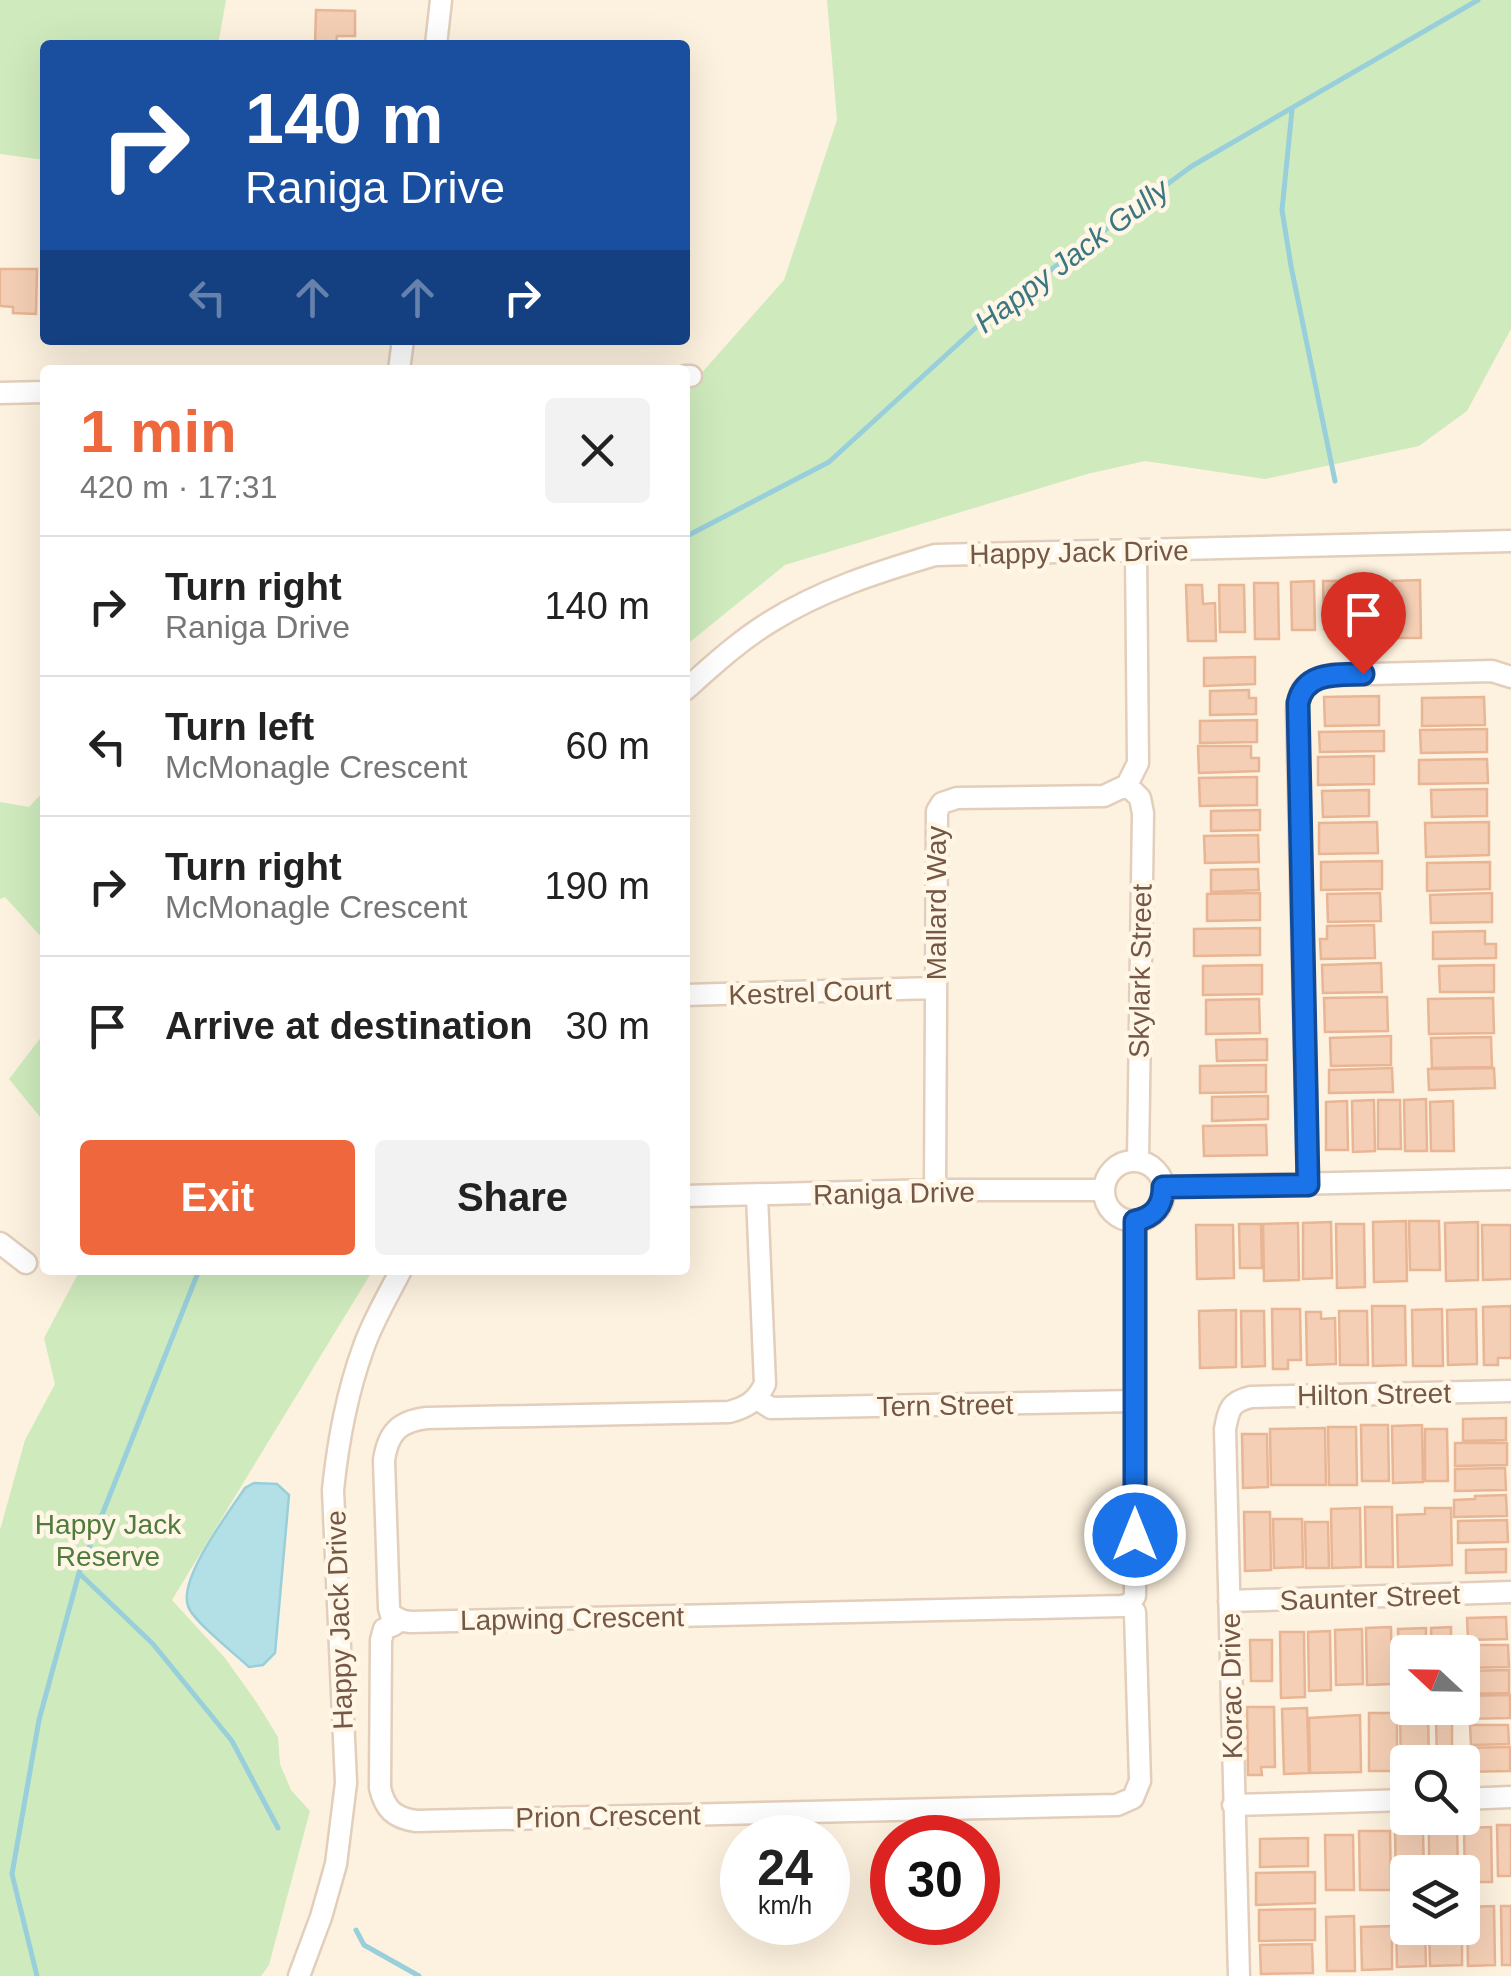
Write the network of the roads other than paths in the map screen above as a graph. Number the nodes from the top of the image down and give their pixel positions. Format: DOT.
graph roads {
  1 [pos="441,0"];
  2 [pos="437,40"];
  3 [pos="40,392"];
  4 [pos="0,393"];
  5 [pos="1511,542"];
  6 [pos="1136,552"];
  7 [pos="1511,676"];
  8 [pos="690,686"];
  9 [pos="1128,785"];
  10 [pos="935,988"];
  11 [pos="690,995"];
  12 [pos="1138,1161"];
  13 [pos="1511,1179"];
  14 [pos="1308,1185"];
  15 [pos="1163,1187"];
  16 [pos="935,1190"];
  17 [pos="1104,1190"];
  18 [pos="690,1196"];
  19 [pos="756,1196"];
  20 [pos="1135,1221"];
  21 [pos="0,1243"];
  22 [pos="26,1263"];
  23 [pos="399,1275"];
  24 [pos="1511,1391"];
  25 [pos="757,1399"];
  26 [pos="1238,1400"];
  27 [pos="1135,1401"];
  28 [pos="1511,1592"];
  29 [pos="1229,1601"];
  30 [pos="1130,1604"];
  31 [pos="397,1619"];
  32 [pos="1511,1797"];
  33 [pos="1480,1798"];
  34 [pos="1390,1801"];
  35 [pos="1233,1805"];
  36 [pos="299,1976"];
  37 [pos="1238,1976"];
  1 -- 2 [label="street"];
  3 -- 4 [label="street"];
  5 -- 6 [label="street, Happy Jack Drive"];
  6 -- 8 [label="street, Happy Jack Drive"];
  6 -- 9 [label="street"];
  7 -- 14 [label="street"];
  9 -- 10 [label="street, Mallard Way"];
  9 -- 12 [label="street, Skylark Street"];
  10 -- 11 [label="street, Kestrel Court"];
  10 -- 16 [label="street, Mallard Way"];
  12 -- 15 [label="street"];
  12 -- 17 [label="street"];
  13 -- 14 [label="street"];
  14 -- 15 [label="street"];
  15 -- 20 [label="street"];
  16 -- 17 [label="street, Raniga Drive"];
  16 -- 19 [label="street, Raniga Drive"];
  17 -- 20 [label="street"];
  18 -- 19 [label="street, Raniga Drive"];
  19 -- 25 [label="street"];
  20 -- 27 [label="street"];
  21 -- 22 [label="street"];
  23 -- 36 [label="street, Happy Jack Drive"];
  24 -- 26 [label="street, Hilton Street"];
  25 -- 27 [label="street, Tern Street"];
  25 -- 31 [label="street"];
  26 -- 29 [label="street, Korac Drive"];
  27 -- 30 [label="street"];
  28 -- 29 [label="street, Saunter Street"];
  29 -- 35 [label="street, Korac Drive"];
  30 -- 31 [label="street, Lapwing Crescent"];
  30 -- 31 [label="street, Prion Crescent"];
  32 -- 33 [label="street"];
  34 -- 35 [label="street"];
  35 -- 37 [label="street, Korac Drive"];
}
